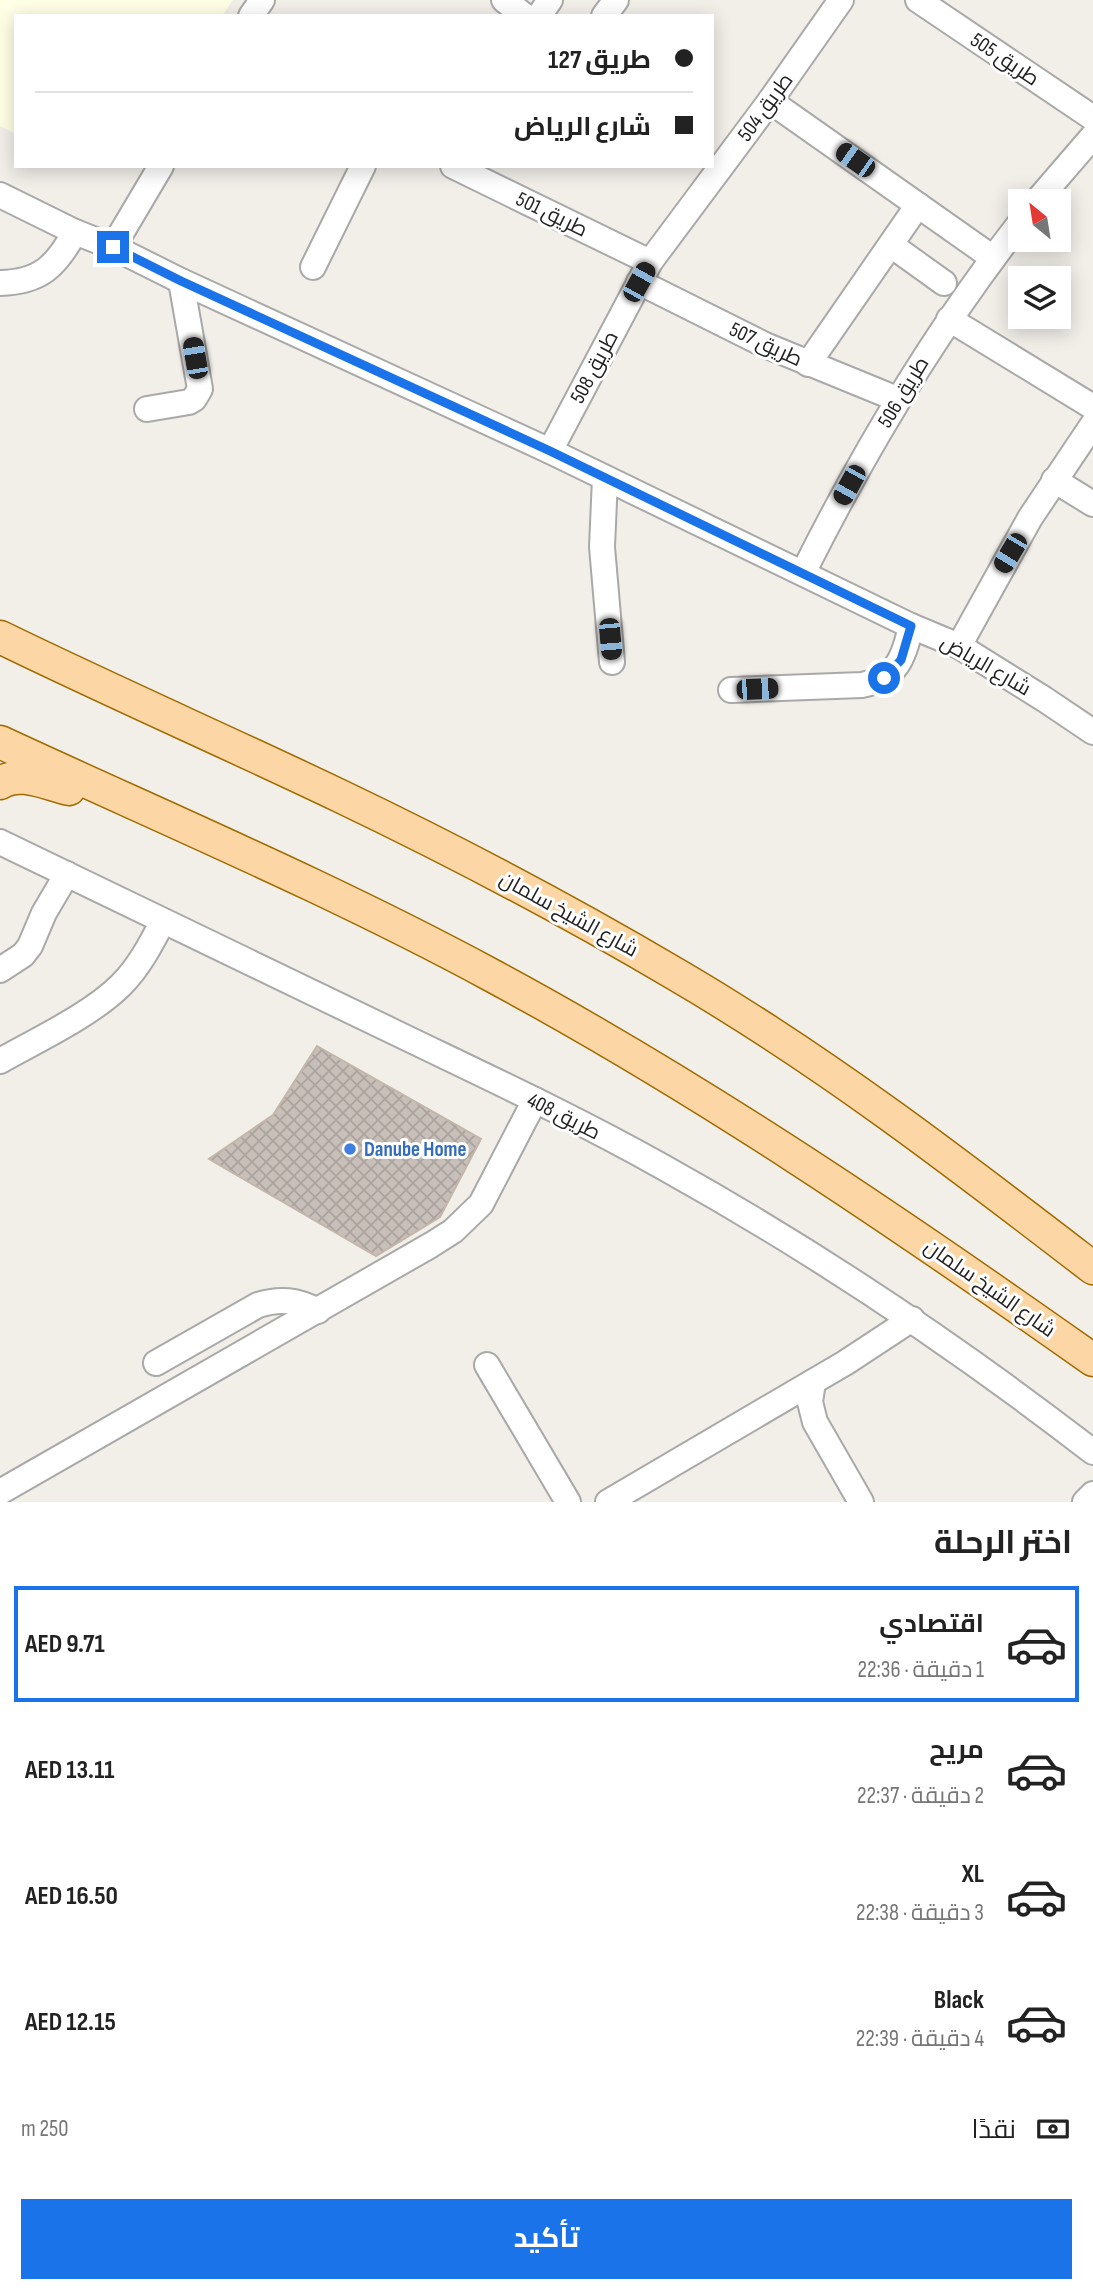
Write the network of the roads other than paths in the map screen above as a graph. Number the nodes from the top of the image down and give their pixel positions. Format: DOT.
graph roads {
  1 [pos="504,0"];
  2 [pos="841,0"];
  3 [pos="918,0"];
  4 [pos="522,14"];
  5 [pos="770,101"];
  6 [pos="1093,118"];
  7 [pos="1093,136"];
  8 [pos="160,168"];
  9 [pos="362,168"];
  10 [pos="463,168"];
  11 [pos="489,173"];
  12 [pos="1047,189"];
  13 [pos="0,195"];
  14 [pos="918,205"];
  15 [pos="75,232"];
  16 [pos="1008,239"];
  17 [pos="891,245"];
  18 [pos="113,247"];
  19 [pos="993,258"];
  20 [pos="313,267"];
  21 [pos="644,272"];
  22 [pos="181,281"];
  23 [pos="944,283"];
  24 [pos="0,284"];
  25 [pos="949,319"];
  26 [pos="808,364"];
  27 [pos="897,399"];
  28 [pos="1093,407"];
  29 [pos="147,409"];
  30 [pos="1093,424"];
  31 [pos="550,451"];
  32 [pos="605,478"];
  33 [pos="1054,480"];
  34 [pos="1093,504"];
  35 [pos="803,573"];
  36 [pos="911,626"];
  37 [pos="0,637"];
  38 [pos="958,646"];
  39 [pos="612,662"];
  40 [pos="731,690"];
  41 [pos="1093,732"];
  42 [pos="0,742"];
  43 [pos="0,783"];
  44 [pos="103,790"];
  45 [pos="0,842"];
  46 [pos="67,874"];
  47 [pos="163,921"];
  48 [pos="0,970"];
  49 [pos="0,1061"];
  50 [pos="535,1100"];
  51 [pos="1093,1268"];
  52 [pos="318,1311"];
  53 [pos="912,1319"];
  54 [pos="1093,1360"];
  55 [pos="156,1363"];
  56 [pos="487,1366"];
  57 [pos="813,1382"];
  58 [pos="1093,1452"];
  59 [pos="0,1492"];
  60 [pos="1093,1494"];
  61 [pos="568,1502"];
  62 [pos="608,1502"];
  63 [pos="860,1502"];
  64 [pos="1085,1502"];
  1 -- 4 [label="street"];
  2 -- 5 [label="street, طريق 504"];
  3 -- 6 [label="street, طريق 505"];
  5 -- 14 [label="street"];
  5 -- 21 [label="street, طريق 504"];
  7 -- 12 [label="street"];
  8 -- 18 [label="street"];
  9 -- 20 [label="street"];
  10 -- 11 [label="street, طريق 501"];
  11 -- 21 [label="street, طريق 501"];
  13 -- 15 [label="street, شارع الرياض"];
  14 -- 17 [label="street"];
  14 -- 19 [label="street"];
  15 -- 18 [label="street, شارع الرياض"];
  15 -- 24 [label="street"];
  16 -- 19 [label="street, طريق 506"];
  17 -- 23 [label="street"];
  17 -- 26 [label="street"];
  18 -- 22 [label="street, شارع الرياض"];
  19 -- 25 [label="street, طريق 506"];
  21 -- 26 [label="street, طريق 507"];
  21 -- 31 [label="street, طريق 508"];
  22 -- 29 [label="street"];
  22 -- 31 [label="street, شارع الرياض"];
  25 -- 27 [label="street, طريق 506"];
  25 -- 28 [label="street"];
  26 -- 27 [label="street, طريق 507"];
  27 -- 35 [label="street, طريق 506"];
  30 -- 33 [label="street"];
  31 -- 32 [label="street, شارع الرياض"];
  32 -- 35 [label="street, شارع الرياض"];
  32 -- 39 [label="street"];
  33 -- 34 [label="street"];
  33 -- 38 [label="street"];
  35 -- 36 [label="street, شارع الرياض"];
  36 -- 38 [label="street, شارع الرياض"];
  36 -- 40 [label="street"];
  37 -- 51 [label="main road, شارع الشيخ سلمان"];
  38 -- 41 [label="street, شارع الرياض"];
  42 -- 44 [label="main road, شارع الشيخ سلمان"];
  43 -- 44 [label="main road"];
  44 -- 54 [label="main road, شارع الشيخ سلمان"];
  45 -- 46 [label="street, طريق 408"];
  46 -- 47 [label="street, طريق 408"];
  46 -- 48 [label="street"];
  47 -- 49 [label="street"];
  47 -- 50 [label="street, طريق 408"];
  50 -- 52 [label="street"];
  50 -- 53 [label="street, طريق 408"];
  52 -- 55 [label="street"];
  52 -- 59 [label="street"];
  53 -- 57 [label="street"];
  53 -- 58 [label="street, طريق 408"];
  56 -- 61 [label="street"];
  57 -- 62 [label="street"];
  57 -- 63 [label="street"];
  60 -- 64 [label="street"];
}
